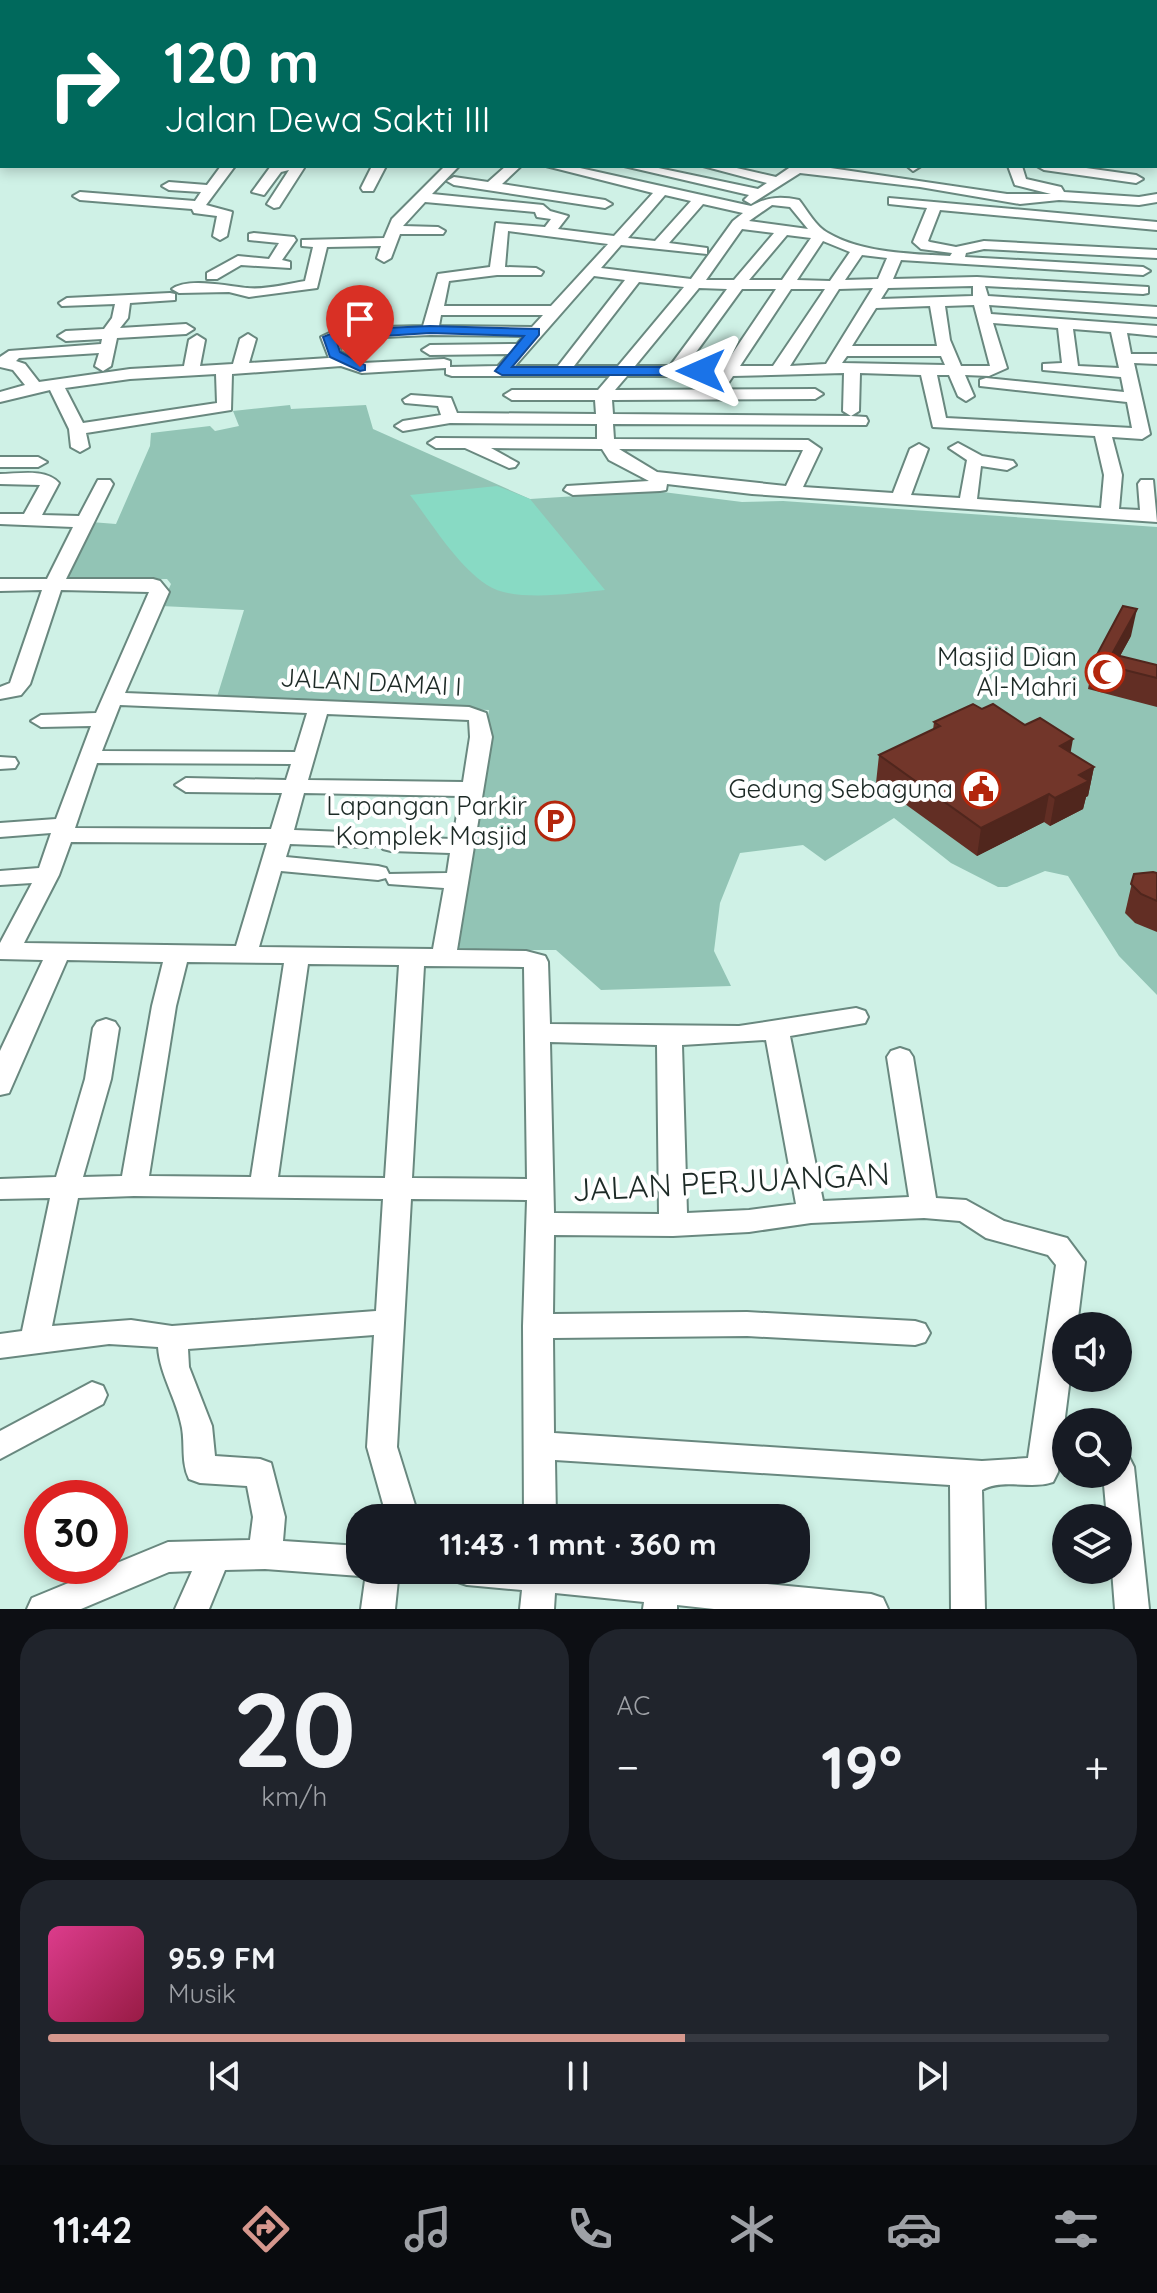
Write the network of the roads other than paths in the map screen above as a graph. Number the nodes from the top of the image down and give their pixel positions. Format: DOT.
graph roads {
  1 [pos="227,168"];
  2 [pos="297,168"];
  3 [pos="378,168"];
  4 [pos="450,168"];
  5 [pos="562,168"];
  6 [pos="640,168"];
  7 [pos="719,168"];
  8 [pos="793,168"];
  9 [pos="857,168"];
  10 [pos="1016,168"];
  11 [pos="1058,168"];
  12 [pos="467,169"];
  13 [pos="509,171"];
  14 [pos="838,177"];
  15 [pos="1136,179"];
  16 [pos="781,182"];
  17 [pos="900,182"];
  18 [pos="626,183"];
  19 [pos="169,186"];
  20 [pos="491,187"];
  21 [pos="368,188"];
  22 [pos="212,189"];
  23 [pos="662,191"];
  24 [pos="240,192"];
  25 [pos="259,192"];
  26 [pos="761,194"];
  27 [pos="80,196"];
  28 [pos="420,197"];
  29 [pos="559,197"];
  30 [pos="1052,198"];
  31 [pos="1154,198"];
  32 [pos="699,200"];
  33 [pos="199,205"];
  34 [pos="935,206"];
  35 [pos="1035,214"];
  36 [pos="743,215"];
  37 [pos="590,220"];
  38 [pos="1006,223"];
  39 [pos="1152,225"];
  40 [pos="438,231"];
  41 [pos="782,232"];
  42 [pos="548,233"];
  43 [pos="820,235"];
  44 [pos="220,236"];
  45 [pos="392,236"];
  46 [pos="618,241"];
  47 [pos="659,245"];
  48 [pos="984,245"];
  49 [pos="858,250"];
  50 [pos="702,251"];
  51 [pos="1150,254"];
  52 [pos="896,255"];
  53 [pos="952,257"];
  54 [pos="384,258"];
  55 [pos="238,260"];
  56 [pos="976,262"];
  57 [pos="279,264"];
  58 [pos="317,266"];
  59 [pos="497,271"];
  60 [pos="589,271"];
  61 [pos="1143,271"];
  62 [pos="536,272"];
  63 [pos="212,276"];
  64 [pos="635,277"];
  65 [pos="977,281"];
  66 [pos="676,282"];
  67 [pos="946,282"];
  68 [pos="884,283"];
  69 [pos="695,284"];
  70 [pos="738,284"];
  71 [pos="788,285"];
  72 [pos="834,285"];
  73 [pos="253,290"];
  74 [pos="1143,290"];
  75 [pos="123,299"];
  76 [pos="982,300"];
  77 [pos="937,302"];
  78 [pos="67,303"];
  79 [pos="872,304"];
  80 [pos="435,310"];
  81 [pos="554,311"];
  82 [pos="1152,312"];
  83 [pos="986,318"];
  84 [pos="1065,325"];
  85 [pos="1118,329"];
  86 [pos="430,330"];
  87 [pos="1157,331"];
  88 [pos="534,332"];
  89 [pos="66,336"];
  90 [pos="883,337"];
  91 [pos="248,339"];
  92 [pos="110,340"];
  93 [pos="944,346"];
  94 [pos="520,349"];
  95 [pos="430,350"];
  96 [pos="842,351"];
  97 [pos="1157,359"];
  98 [pos="342,361"];
  99 [pos="2,362"];
  100 [pos="103,366"];
  101 [pos="1125,366"];
  102 [pos="1049,367"];
  103 [pos="230,368"];
  104 [pos="824,369"];
  105 [pos="852,369"];
  106 [pos="1070,369"];
  107 [pos="191,370"];
  108 [pos="563,370"];
  109 [pos="675,370"];
  110 [pos="928,370"];
  111 [pos="954,370"];
  112 [pos="502,371"];
  113 [pos="606,371"];
  114 [pos="623,371"];
  115 [pos="728,371"];
  116 [pos="778,371"];
  117 [pos="55,383"];
  118 [pos="986,383"];
  119 [pos="35,387"];
  120 [pos="596,394"];
  121 [pos="713,394"];
  122 [pos="815,394"];
  123 [pos="512,395"];
  124 [pos="966,396"];
  125 [pos="0,397"];
  126 [pos="1133,398"];
  127 [pos="411,400"];
  128 [pos="450,418"];
  129 [pos="596,418"];
  130 [pos="816,420"];
  131 [pos="1149,424"];
  132 [pos="403,426"];
  133 [pos="1102,432"];
  134 [pos="606,442"];
  135 [pos="436,443"];
  136 [pos="464,443"];
  137 [pos="919,449"];
  138 [pos="0,462"];
  139 [pos="38,462"];
  140 [pos="509,463"];
  141 [pos="1007,465"];
  142 [pos="0,479"];
  143 [pos="104,484"];
  144 [pos="1147,484"];
  145 [pos="573,490"];
  146 [pos="792,492"];
  147 [pos="900,499"];
  148 [pos="968,503"];
  149 [pos="1110,513"];
  150 [pos="1153,517"];
  151 [pos="0,519"];
  152 [pos="30,520"];
  153 [pos="84,522"];
  154 [pos="54,583"];
  155 [pos="0,585"];
  156 [pos="0,693"];
  157 [pos="319,707"];
  158 [pos="110,709"];
  159 [pos="41,721"];
  160 [pos="89,757"];
  161 [pos="301,758"];
  162 [pos="186,785"];
  163 [pos="293,786"];
  164 [pos="470,789"];
  165 [pos="0,830"];
  166 [pos="64,830"];
  167 [pos="279,836"];
  168 [pos="368,840"];
  169 [pos="391,844"];
  170 [pos="461,846"];
  171 [pos="271,863"];
  172 [pos="48,875"];
  173 [pos="0,878"];
  174 [pos="455,881"];
  175 [pos="4,951"];
  176 [pos="58,953"];
  177 [pos="245,955"];
  178 [pos="176,956"];
  179 [pos="297,956"];
  180 [pos="444,956"];
  181 [pos="412,957"];
  182 [pos="856,1017"];
  183 [pos="106,1028"];
  184 [pos="776,1028"];
  185 [pos="538,1033"];
  186 [pos="669,1037"];
  187 [pos="900,1057"];
  188 [pos="0,1086"];
  189 [pos="134,1186"];
  190 [pos="263,1186"];
  191 [pos="66,1188"];
  192 [pos="396,1188"];
  193 [pos="0,1189"];
  194 [pos="541,1190"];
  195 [pos="924,1207"];
  196 [pos="811,1212"];
  197 [pos="541,1224"];
  198 [pos="673,1225"];
  199 [pos="389,1322"];
  200 [pos="538,1326"];
  201 [pos="915,1333"];
  202 [pos="172,1338"];
  203 [pos="34,1341"];
  204 [pos="0,1346"];
  205 [pos="92,1395"];
  206 [pos="0,1446"];
  207 [pos="541,1446"];
  208 [pos="979,1473"];
  209 [pos="1120,1488"];
  210 [pos="399,1504"];
  211 [pos="540,1504"];
  212 [pos="216,1554"];
  213 [pos="265,1554"];
  214 [pos="346,1560"];
  215 [pos="381,1584"];
  216 [pos="539,1585"];
  217 [pos="661,1599"];
  218 [pos="804,1605"];
  219 [pos="44,1609"];
  220 [pos="192,1609"];
  221 [pos="378,1609"];
  222 [pos="871,1609"];
  223 [pos="968,1609"];
  224 [pos="1132,1609"];
  1 -- 22 [label="street"];
  2 -- 25 [label="street"];
  2 -- 25 [label="street"];
  3 -- 21 [label="street"];
  4 -- 28 [label="street"];
  5 -- 18 [label="street"];
  6 -- 26 [label="street"];
  7 -- 16 [label="street"];
  8 -- 14 [label="street"];
  8 -- 16 [label="street"];
  9 -- 14 [label="street"];
  10 -- 30 [label="street"];
  11 -- 15 [label="street"];
  12 -- 20 [label="street"];
  13 -- 20 [label="street"];
  13 -- 29 [label="street"];
  14 -- 17 [label="street"];
  16 -- 26 [label="street"];
  17 -- 30 [label="street"];
  17 -- 34 [label="street"];
  18 -- 23 [label="street"];
  18 -- 37 [label="street"];
  19 -- 22 [label="street"];
  20 -- 29 [label="street"];
  22 -- 33 [label="street"];
  23 -- 32 [label="street"];
  23 -- 46 [label="street"];
  24 -- 25 [label="street"];
  26 -- 36 [label="street"];
  27 -- 33 [label="street"];
  28 -- 42 [label="street"];
  28 -- 45 [label="street"];
  29 -- 37 [label="street"];
  30 -- 31 [label="street"];
  30 -- 35 [label="street"];
  31 -- 39 [label="street"];
  32 -- 36 [label="street"];
  32 -- 47 [label="street"];
  33 -- 44 [label="street"];
  34 -- 38 [label="street"];
  34 -- 53 [label="street"];
  35 -- 38 [label="street"];
  35 -- 39 [label="street"];
  36 -- 41 [label="street"];
  36 -- 43 [label="street"];
  36 -- 50 [label="street"];
  36 -- 69 [label="street"];
  37 -- 42 [label="street"];
  37 -- 46 [label="street"];
  38 -- 48 [label="street"];
  40 -- 45 [label="street"];
  41 -- 43 [label="street"];
  41 -- 70 [label="street"];
  42 -- 59 [label="street"];
  43 -- 49 [label="street"];
  43 -- 71 [label="street"];
  45 -- 54 [label="street"];
  45 -- 58 [label="street"];
  46 -- 47 [label="street"];
  46 -- 60 [label="street"];
  47 -- 50 [label="street"];
  48 -- 51 [label="street"];
  48 -- 53 [label="street"];
  49 -- 52 [label="street"];
  49 -- 72 [label="street"];
  50 -- 66 [label="street"];
  51 -- 61 [label="street"];
  52 -- 53 [label="street"];
  52 -- 68 [label="street"];
  53 -- 56 [label="street"];
  53 -- 67 [label="street"];
  55 -- 57 [label="street"];
  55 -- 57 [label="street"];
  55 -- 63 [label="street"];
  56 -- 61 [label="street"];
  56 -- 65 [label="street"];
  57 -- 58 [label="street"];
  57 -- 73 [label="street"];
  58 -- 73 [label="street"];
  59 -- 62 [label="street"];
  59 -- 80 [label="street"];
  60 -- 64 [label="street"];
  60 -- 81 [label="street"];
  61 -- 74 [label="street"];
  64 -- 66 [label="street"];
  64 -- 108 [label="street"];
  65 -- 67 [label="street"];
  65 -- 74 [label="street"];
  65 -- 76 [label="street"];
  66 -- 69 [label="street"];
  66 -- 113 [label="street"];
  67 -- 68 [label="street"];
  68 -- 72 [label="street"];
  68 -- 79 [label="street"];
  69 -- 70 [label="street"];
  69 -- 114 [label="street"];
  70 -- 71 [label="street"];
  70 -- 109 [label="street"];
  71 -- 72 [label="street"];
  71 -- 115 [label="street"];
  72 -- 116 [label="street"];
  73 -- 75 [label="street"];
  74 -- 82 [label="street"];
  75 -- 78 [label="street"];
  75 -- 92 [label="street"];
  76 -- 77 [label="street"];
  76 -- 82 [label="street"];
  76 -- 83 [label="street"];
  77 -- 79 [label="street"];
  77 -- 93 [label="street"];
  79 -- 96 [label="street"];
  80 -- 81 [label="street"];
  80 -- 86 [label="street"];
  81 -- 88 [label="street"];
  83 -- 84 [label="street"];
  83 -- 111 [label="street"];
  84 -- 85 [label="street"];
  84 -- 106 [label="street"];
  85 -- 87 [label="street"];
  85 -- 101 [label="street"];
  86 -- 88 [label="street"];
  86 -- 98 [label="street"];
  88 -- 94 [label="street"];
  89 -- 92 [label="street"];
  90 -- 93 [label="street"];
  91 -- 103 [label="street"];
  92 -- 99 [label="street"];
  92 -- 100 [label="street"];
  92 -- 107 [label="street"];
  93 -- 96 [label="street"];
  93 -- 111 [label="street"];
  94 -- 95 [label="street"];
  94 -- 112 [label="street"];
  96 -- 104 [label="street"];
  97 -- 101 [label="street"];
  98 -- 103 [label="street"];
  98 -- 112 [label="street"];
  99 -- 119 [label="street"];
  101 -- 106 [label="street"];
  101 -- 126 [label="street"];
  102 -- 106 [label="street"];
  103 -- 107 [label="street"];
  103 -- 117 [label="street"];
  104 -- 105 [label="street"];
  104 -- 116 [label="street"];
  104 -- 122 [label="street"];
  105 -- 110 [label="street"];
  105 -- 130 [label="street"];
  107 -- 117 [label="street"];
  108 -- 112 [label="street"];
  108 -- 113 [label="street"];
  109 -- 114 [label="street"];
  109 -- 115 [label="street"];
  110 -- 111 [label="street"];
  110 -- 133 [label="street"];
  111 -- 124 [label="street"];
  113 -- 114 [label="street"];
  113 -- 120 [label="street"];
  114 -- 120 [label="street"];
  115 -- 116 [label="street"];
  115 -- 121 [label="street"];
  117 -- 119 [label="street"];
  118 -- 126 [label="street"];
  119 -- 125 [label="street"];
  120 -- 121 [label="street"];
  120 -- 123 [label="street"];
  120 -- 129 [label="street"];
  121 -- 122 [label="street"];
  122 -- 130 [label="street"];
  126 -- 131 [label="street"];
  127 -- 128 [label="street"];
  128 -- 129 [label="street"];
  128 -- 132 [label="street"];
  129 -- 130 [label="street"];
  129 -- 134 [label="street"];
  131 -- 133 [label="street"];
  133 -- 149 [label="street"];
  134 -- 136 [label="street"];
  134 -- 146 [label="street"];
  134 -- 146 [label="street"];
  135 -- 136 [label="street"];
  136 -- 140 [label="street"];
  137 -- 147 [label="street"];
  138 -- 139 [label="street"];
  141 -- 148 [label="street"];
  142 -- 152 [label="street"];
  143 -- 153 [label="street"];
  144 -- 150 [label="street"];
  145 -- 146 [label="street"];
  146 -- 147 [label="street"];
  147 -- 148 [label="street"];
  148 -- 149 [label="street"];
  149 -- 150 [label="street"];
  151 -- 152 [label="street"];
  152 -- 153 [label="street"];
  153 -- 154 [label="street"];
  154 -- 155 [label="street"];
  154 -- 156 [label="street"];
  154 -- 158 [label="street"];
  157 -- 158 [label="street, JALAN DAMAI I"];
  157 -- 161 [label="street"];
  157 -- 164 [label="street, JALAN DAMAI I"];
  158 -- 159 [label="street, JALAN DAMAI I"];
  158 -- 160 [label="street"];
  160 -- 161 [label="street"];
  160 -- 166 [label="street"];
  161 -- 163 [label="street"];
  162 -- 163 [label="street"];
  163 -- 164 [label="street"];
  163 -- 167 [label="street"];
  164 -- 170 [label="street, JALAN DAMAI I"];
  165 -- 166 [label="street"];
  166 -- 167 [label="street"];
  166 -- 172 [label="street"];
  167 -- 168 [label="street"];
  167 -- 171 [label="street"];
  169 -- 170 [label="street"];
  170 -- 174 [label="street, JALAN DAMAI I"];
  171 -- 174 [label="street"];
  171 -- 177 [label="street"];
  172 -- 173 [label="street"];
  172 -- 175 [label="street"];
  174 -- 180 [label="street, JALAN DAMAI I"];
  175 -- 176 [label="street"];
  176 -- 178 [label="street"];
  176 -- 188 [label="street"];
  177 -- 178 [label="street"];
  177 -- 179 [label="street"];
  178 -- 189 [label="street"];
  179 -- 181 [label="street"];
  179 -- 190 [label="street"];
  180 -- 181 [label="street"];
  180 -- 185 [label="street"];
  181 -- 192 [label="street"];
  182 -- 184 [label="street"];
  183 -- 191 [label="street"];
  184 -- 186 [label="street"];
  184 -- 196 [label="street"];
  185 -- 186 [label="street"];
  185 -- 194 [label="street"];
  186 -- 198 [label="street"];
  187 -- 195 [label="street"];
  189 -- 190 [label="street"];
  189 -- 191 [label="street"];
  190 -- 192 [label="street"];
  191 -- 193 [label="street"];
  191 -- 203 [label="street"];
  192 -- 194 [label="street"];
  192 -- 199 [label="street"];
  194 -- 197 [label="street"];
  195 -- 196 [label="street, JALAN PERJUANGAN"];
  195 -- 208 [label="street, JALAN PERJUANGAN"];
  196 -- 198 [label="street, JALAN PERJUANGAN"];
  197 -- 198 [label="street, JALAN PERJUANGAN"];
  197 -- 200 [label="street"];
  199 -- 202 [label="street"];
  199 -- 210 [label="street"];
  200 -- 201 [label="street"];
  200 -- 207 [label="street"];
  202 -- 203 [label="street"];
  202 -- 213 [label="street"];
  203 -- 204 [label="street"];
  205 -- 206 [label="street"];
  207 -- 208 [label="street"];
  207 -- 211 [label="street"];
  208 -- 223 [label="street"];
  209 -- 224 [label="street"];
  212 -- 213 [label="street"];
  212 -- 219 [label="street"];
  212 -- 220 [label="street"];
  213 -- 214 [label="street"];
  215 -- 221 [label="street"];
  216 -- 217 [label="street"];
  217 -- 218 [label="street"];
  218 -- 222 [label="street"];
}
